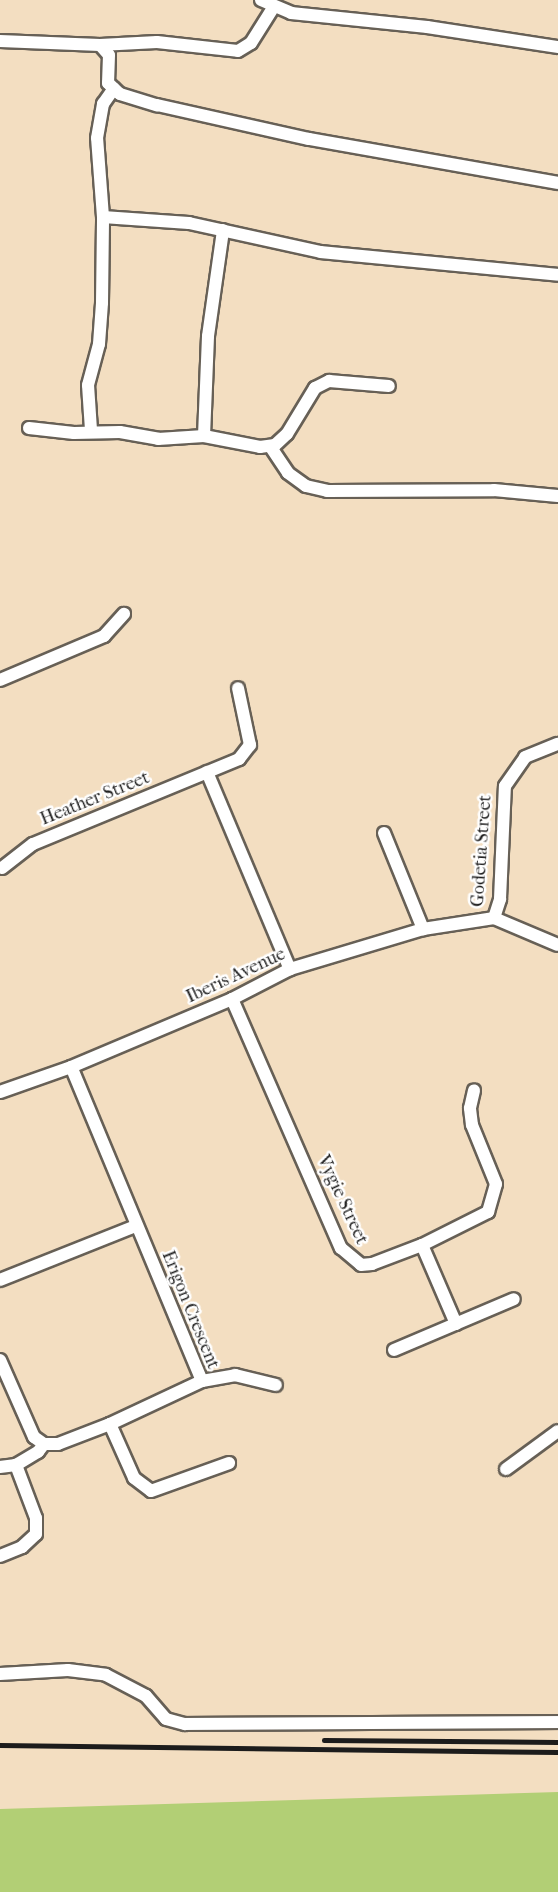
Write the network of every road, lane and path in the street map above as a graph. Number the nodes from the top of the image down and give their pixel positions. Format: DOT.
graph roads {
  1 [pos="261,0"];
  2 [pos="273,8"];
  3 [pos="0,41"];
  4 [pos="100,45"];
  5 [pos="558,47"];
  6 [pos="114,88"];
  7 [pos="558,183"];
  8 [pos="103,217"];
  9 [pos="223,230"];
  10 [pos="558,274"];
  11 [pos="389,386"];
  12 [pos="29,428"];
  13 [pos="91,430"];
  14 [pos="204,436"];
  15 [pos="270,446"];
  16 [pos="558,496"];
  17 [pos="124,614"];
  18 [pos="0,680"];
  19 [pos="238,688"];
  20 [pos="558,744"];
  21 [pos="207,772"];
  22 [pos="384,833"];
  23 [pos="2,868"];
  24 [pos="494,918"];
  25 [pos="423,929"];
  26 [pos="558,945"];
  27 [pos="290,969"];
  28 [pos="232,999"];
  29 [pos="71,1067"];
  30 [pos="474,1090"];
  31 [pos="0,1092"];
  32 [pos="136,1226"];
  33 [pos="422,1245"];
  34 [pos="0,1280"];
  35 [pos="514,1299"];
  36 [pos="456,1324"];
  37 [pos="394,1350"];
  38 [pos="0,1360"];
  39 [pos="202,1381"];
  40 [pos="276,1385"];
  41 [pos="110,1424"];
  42 [pos="558,1431"];
  43 [pos="44,1444"];
  44 [pos="229,1463"];
  45 [pos="16,1465"];
  46 [pos="0,1467"];
  47 [pos="506,1469"];
  48 [pos="0,1556"];
  49 [pos="0,1674"];
  50 [pos="558,1722"];
  1 -- 2 [label="street"];
  2 -- 4 [label="street"];
  2 -- 5 [label="street"];
  3 -- 4 [label="street"];
  4 -- 6 [label="street"];
  6 -- 7 [label="street"];
  6 -- 8 [label="street"];
  8 -- 9 [label="street"];
  8 -- 13 [label="street"];
  9 -- 10 [label="street"];
  9 -- 14 [label="street"];
  11 -- 15 [label="street"];
  12 -- 13 [label="street"];
  13 -- 14 [label="street"];
  14 -- 15 [label="street"];
  15 -- 16 [label="street"];
  17 -- 18 [label="street"];
  19 -- 21 [label="street, Heather Street"];
  20 -- 24 [label="street, Godetia Street"];
  21 -- 23 [label="street, Heather Street"];
  21 -- 27 [label="street"];
  22 -- 25 [label="street"];
  24 -- 25 [label="street, Iberis Avenue"];
  24 -- 26 [label="street"];
  25 -- 27 [label="street, Iberis Avenue"];
  27 -- 28 [label="street, Iberis Avenue"];
  28 -- 29 [label="street, Iberis Avenue"];
  28 -- 33 [label="street, Vygie Street"];
  29 -- 31 [label="street, Iberis Avenue"];
  29 -- 32 [label="street, Erigon Crescent"];
  30 -- 33 [label="street, Vygie Street"];
  32 -- 34 [label="street"];
  32 -- 39 [label="street, Erigon Crescent"];
  33 -- 36 [label="street"];
  35 -- 36 [label="street"];
  36 -- 37 [label="street"];
  38 -- 43 [label="street"];
  39 -- 40 [label="street"];
  39 -- 41 [label="street, Erigon Crescent"];
  41 -- 43 [label="street, Erigon Crescent"];
  41 -- 44 [label="street"];
  42 -- 47 [label="street"];
  43 -- 45 [label="street, Erigon Crescent"];
  45 -- 46 [label="street, Erigon Crescent"];
  45 -- 48 [label="street"];
  49 -- 50 [label="street"];
}
